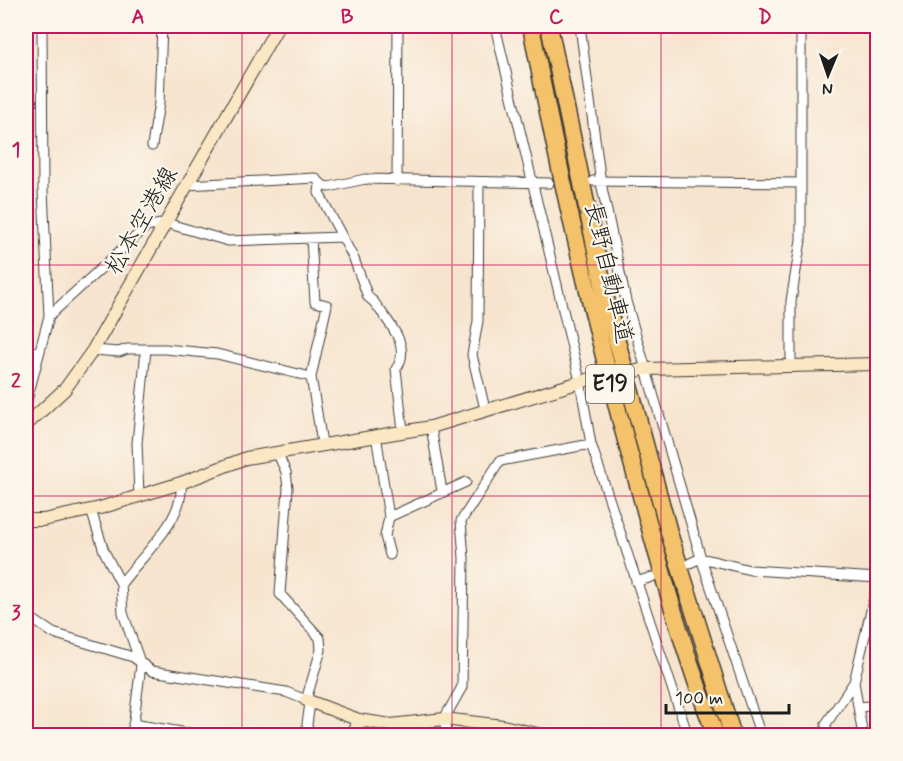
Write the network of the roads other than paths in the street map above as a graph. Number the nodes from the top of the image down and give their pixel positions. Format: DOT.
graph roads {
  1 [pos="42,26"];
  2 [pos="162,26"];
  3 [pos="278,26"];
  4 [pos="398,26"];
  5 [pos="495,26"];
  6 [pos="531,26"];
  7 [pos="549,26"];
  8 [pos="580,26"];
  9 [pos="801,26"];
  10 [pos="152,146"];
  11 [pos="397,182"];
  12 [pos="597,182"];
  13 [pos="320,183"];
  14 [pos="479,183"];
  15 [pos="549,183"];
  16 [pos="800,183"];
  17 [pos="531,184"];
  18 [pos="187,185"];
  19 [pos="166,223"];
  20 [pos="342,237"];
  21 [pos="311,239"];
  22 [pos="49,316"];
  23 [pos="146,349"];
  24 [pos="93,350"];
  25 [pos="40,351"];
  26 [pos="26,352"];
  27 [pos="878,364"];
  28 [pos="791,367"];
  29 [pos="638,371"];
  30 [pos="311,377"];
  31 [pos="597,377"];
  32 [pos="580,381"];
  33 [pos="26,404"];
  34 [pos="485,409"];
  35 [pos="27,418"];
  36 [pos="431,427"];
  37 [pos="403,431"];
  38 [pos="376,435"];
  39 [pos="322,443"];
  40 [pos="591,444"];
  41 [pos="277,452"];
  42 [pos="466,482"];
  43 [pos="181,483"];
  44 [pos="442,491"];
  45 [pos="139,496"];
  46 [pos="91,510"];
  47 [pos="389,517"];
  48 [pos="26,519"];
  49 [pos="390,555"];
  50 [pos="700,558"];
  51 [pos="690,563"];
  52 [pos="652,577"];
  53 [pos="878,579"];
  54 [pos="636,582"];
  55 [pos="121,584"];
  56 [pos="876,594"];
  57 [pos="26,615"];
  58 [pos="141,665"];
  59 [pos="854,682"];
  60 [pos="308,701"];
  61 [pos="878,705"];
  62 [pos="859,706"];
  63 [pos="444,719"];
  64 [pos="359,720"];
  65 [pos="133,724"];
  66 [pos="188,734"];
  67 [pos="132,735"];
  68 [pos="206,735"];
  69 [pos="309,735"];
  70 [pos="353,735"];
  71 [pos="447,735"];
  72 [pos="546,735"];
  73 [pos="688,735"];
  74 [pos="716,735"];
  75 [pos="733,735"];
  76 [pos="761,735"];
  77 [pos="827,735"];
  78 [pos="863,735"];
  1 -- 22 [label="street"];
  2 -- 10 [label="street"];
  3 -- 18 [label="street, 松本空港線"];
  4 -- 11 [label="street"];
  5 -- 17 [label="street"];
  6 -- 74 [label="highway, 長野自動車道 / E19"];
  7 -- 75 [label="highway, 長野自動車道 / E19"];
  8 -- 12 [label="street"];
  9 -- 16 [label="street"];
  11 -- 13 [label="street"];
  11 -- 14 [label="street"];
  12 -- 16 [label="street"];
  12 -- 29 [label="street"];
  13 -- 18 [label="street"];
  13 -- 20 [label="street"];
  14 -- 17 [label="street"];
  14 -- 34 [label="street"];
  15 -- 17 [label="street"];
  16 -- 28 [label="street"];
  17 -- 32 [label="street"];
  18 -- 19 [label="street, 松本空港線"];
  19 -- 21 [label="street"];
  19 -- 22 [label="street"];
  19 -- 24 [label="street, 松本空港線"];
  20 -- 21 [label="street"];
  20 -- 37 [label="street"];
  21 -- 30 [label="street"];
  22 -- 25 [label="street"];
  23 -- 24 [label="street"];
  23 -- 30 [label="street"];
  23 -- 45 [label="street"];
  24 -- 35 [label="street, 松本空港線"];
  25 -- 26 [label="street"];
  25 -- 33 [label="street"];
  27 -- 28 [label="street"];
  28 -- 29 [label="street"];
  29 -- 50 [label="street"];
  30 -- 39 [label="street"];
  31 -- 32 [label="street"];
  32 -- 34 [label="street"];
  32 -- 40 [label="street"];
  34 -- 36 [label="street"];
  36 -- 37 [label="street"];
  36 -- 44 [label="street"];
  37 -- 38 [label="street"];
  38 -- 39 [label="street"];
  38 -- 47 [label="street"];
  39 -- 41 [label="street"];
  40 -- 54 [label="street"];
  40 -- 63 [label="street"];
  41 -- 43 [label="street"];
  41 -- 60 [label="street"];
  42 -- 44 [label="street"];
  43 -- 45 [label="street"];
  43 -- 55 [label="street"];
  44 -- 47 [label="street"];
  45 -- 46 [label="street"];
  46 -- 48 [label="street"];
  46 -- 55 [label="street"];
  47 -- 49 [label="street"];
  50 -- 51 [label="street"];
  50 -- 53 [label="street"];
  50 -- 76 [label="street"];
  52 -- 54 [label="street"];
  53 -- 56 [label="street"];
  54 -- 73 [label="street"];
  55 -- 58 [label="street"];
  56 -- 59 [label="street"];
  57 -- 58 [label="street"];
  58 -- 60 [label="street"];
  58 -- 65 [label="street"];
  59 -- 62 [label="street"];
  59 -- 77 [label="street"];
  60 -- 64 [label="street"];
  60 -- 69 [label="street"];
  61 -- 62 [label="street"];
  62 -- 78 [label="street"];
  63 -- 64 [label="street"];
  63 -- 71 [label="street"];
  63 -- 72 [label="street"];
  64 -- 70 [label="street"];
  65 -- 66 [label="street"];
  65 -- 67 [label="street"];
  66 -- 68 [label="street"];
}
